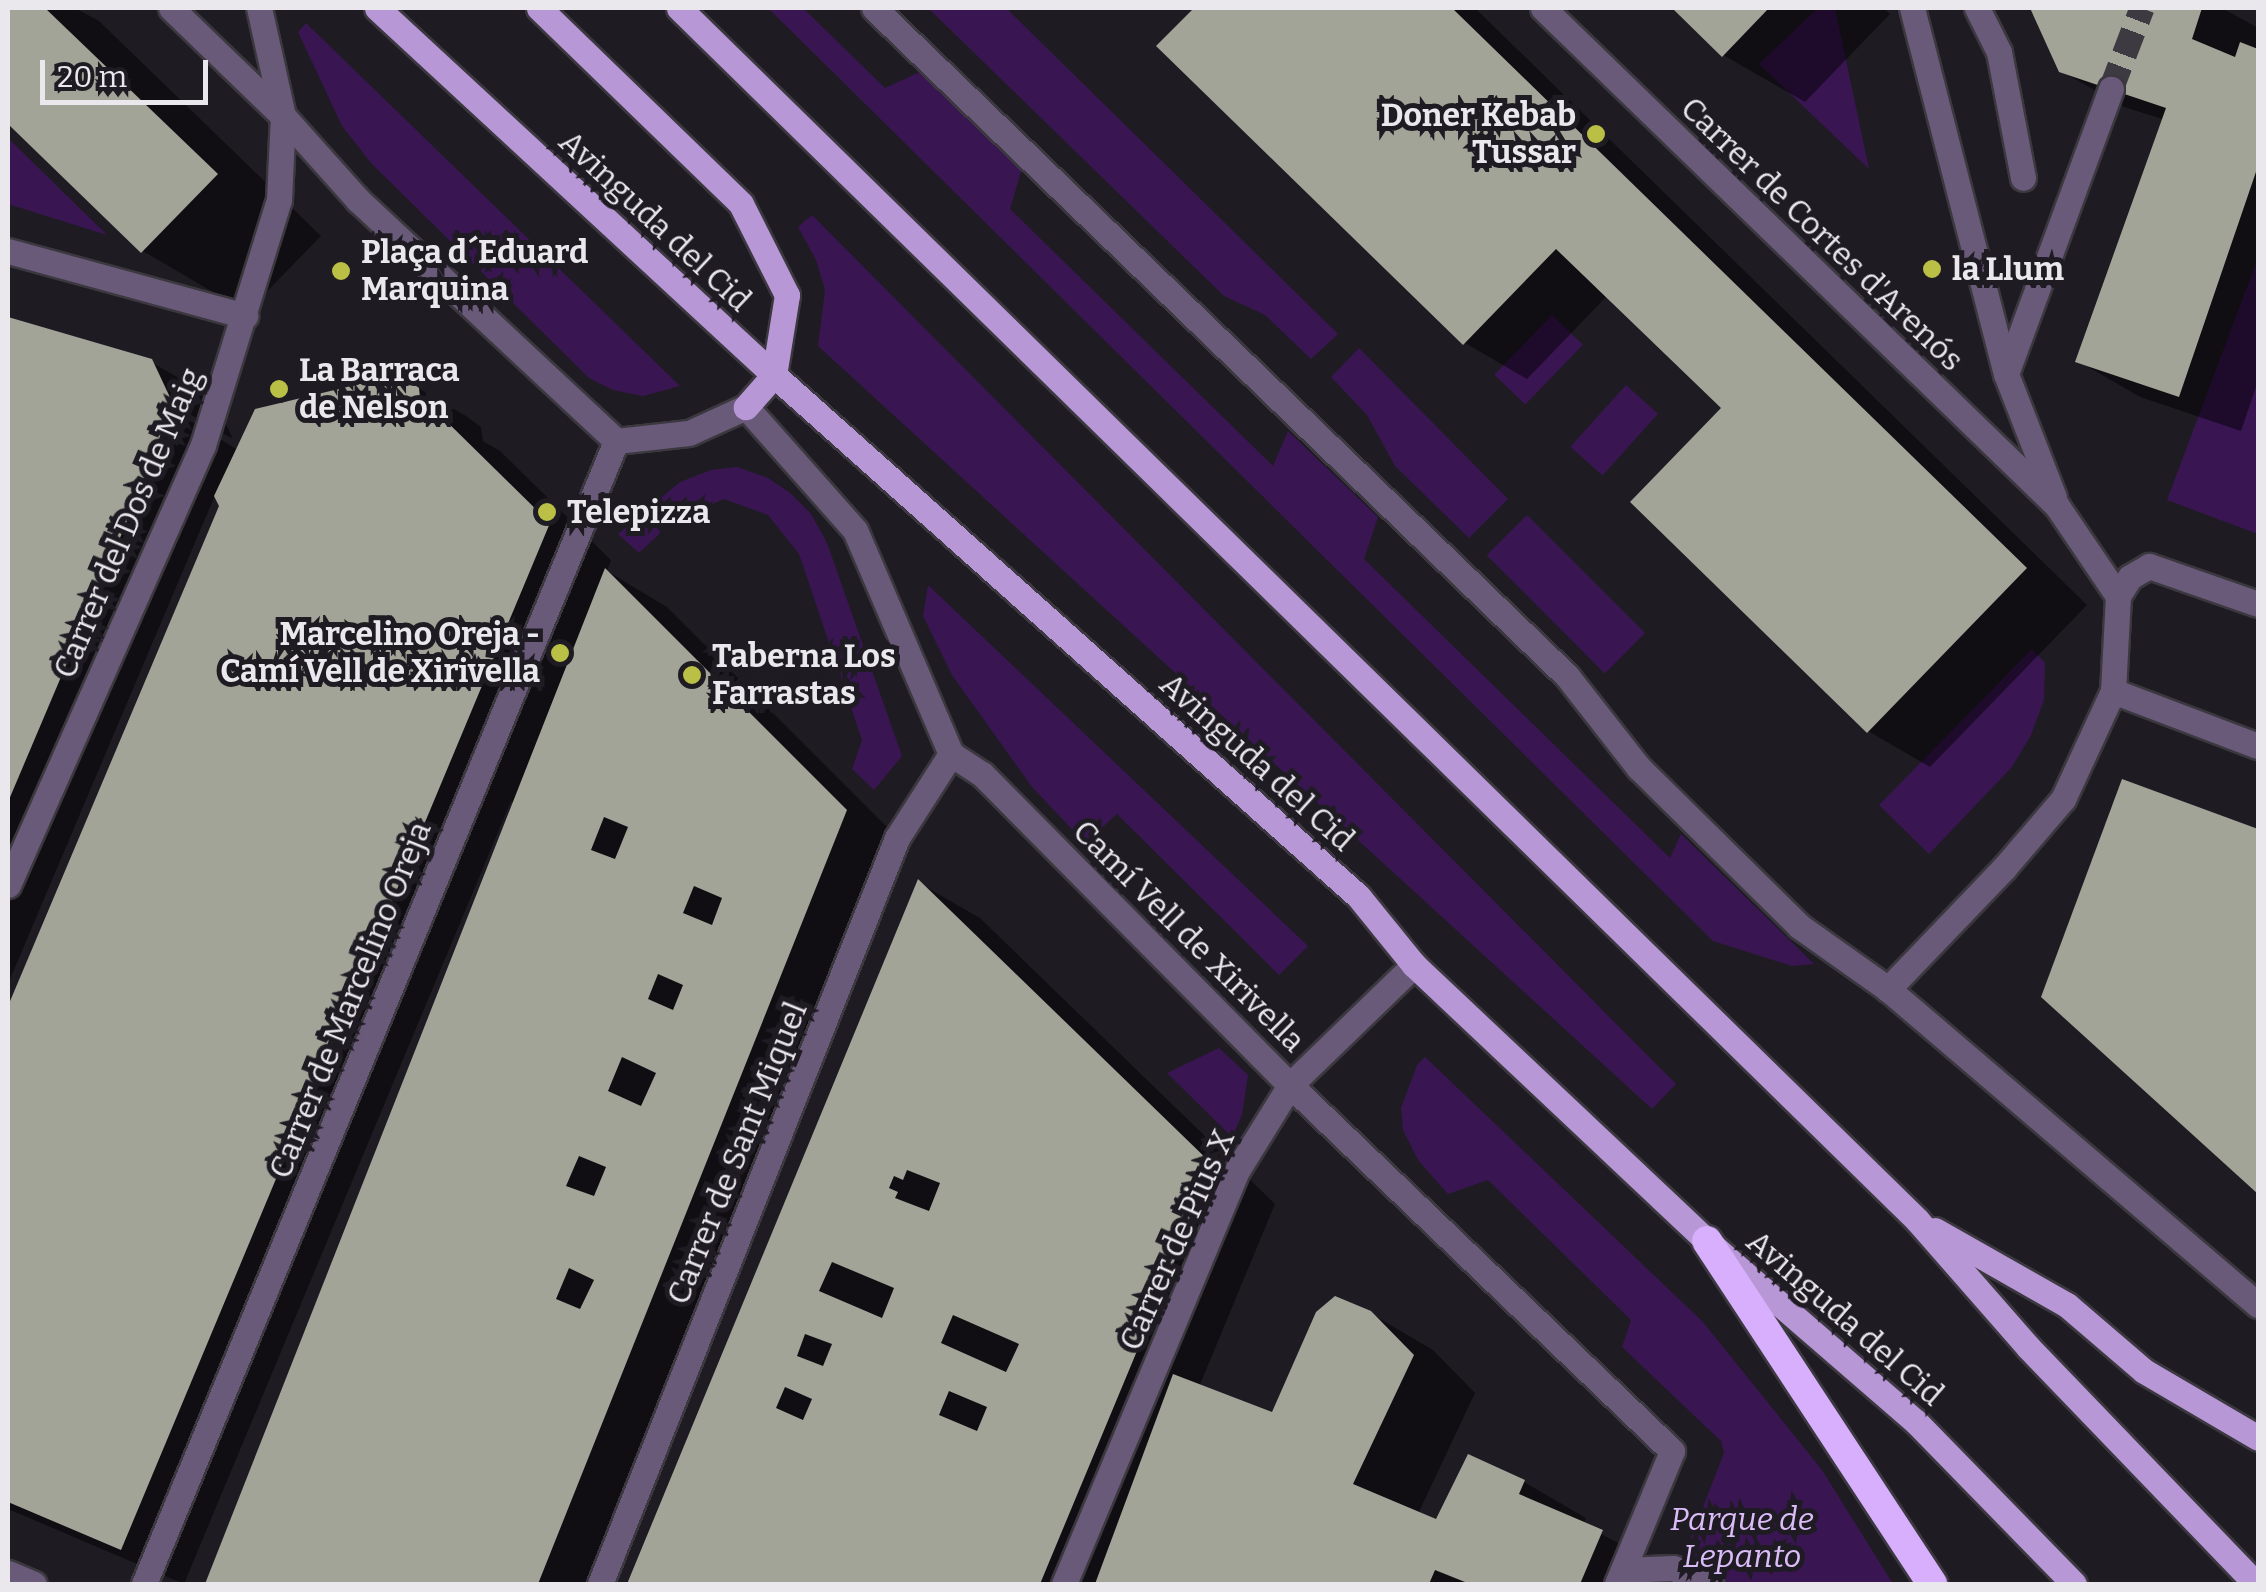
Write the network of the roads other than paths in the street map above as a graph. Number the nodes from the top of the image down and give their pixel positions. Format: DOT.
graph roads {
  1 [pos="170,8"];
  2 [pos="259,8"];
  3 [pos="377,8"];
  4 [pos="539,8"];
  5 [pos="679,8"];
  6 [pos="874,8"];
  7 [pos="1542,8"];
  8 [pos="1912,8"];
  9 [pos="1977,8"];
  10 [pos="2111,90"];
  11 [pos="282,116"];
  12 [pos="2023,178"];
  13 [pos="8,252"];
  14 [pos="245,316"];
  15 [pos="2006,374"];
  16 [pos="774,375"];
  17 [pos="746,407"];
  18 [pos="616,441"];
  19 [pos="2057,506"];
  20 [pos="2118,596"];
  21 [pos="2258,604"];
  22 [pos="2113,691"];
  23 [pos="2258,746"];
  24 [pos="951,754"];
  25 [pos="8,885"];
  26 [pos="1414,965"];
  27 [pos="1888,989"];
  28 [pos="1290,1085"];
  29 [pos="1917,1220"];
  30 [pos="1707,1241"];
  31 [pos="2258,1305"];
  32 [pos="2258,1438"];
  33 [pos="8,1574"];
  34 [pos="1620,1578"];
  35 [pos="34,1584"];
  36 [pos="144,1584"];
  37 [pos="600,1584"];
  38 [pos="1064,1584"];
  39 [pos="1711,1584"];
  40 [pos="1932,1584"];
  41 [pos="2074,1584"];
  42 [pos="2256,1584"];
  1 -- 11 [label="street"];
  2 -- 11 [label="street, Carrer del Dos de Maig"];
  3 -- 16 [label="main road, Avinguda del Cid"];
  4 -- 16 [label="main road"];
  5 -- 29 [label="main road"];
  6 -- 27 [label="street"];
  7 -- 19 [label="street, Carrer de Cortes d'Arenós"];
  8 -- 15 [label="street"];
  9 -- 12 [label="street"];
  10 -- 15 [label="street"];
  11 -- 14 [label="street, Carrer del Dos de Maig"];
  11 -- 18 [label="street"];
  13 -- 14 [label="street"];
  14 -- 25 [label="street, Carrer del Dos de Maig"];
  15 -- 19 [label="street"];
  16 -- 17 [label="main road"];
  16 -- 26 [label="main road, Avinguda del Cid"];
  17 -- 18 [label="street"];
  17 -- 24 [label="street"];
  18 -- 36 [label="street, Carrer de Marcelino Oreja"];
  19 -- 20 [label="street"];
  20 -- 21 [label="street"];
  20 -- 22 [label="street"];
  22 -- 23 [label="street"];
  22 -- 27 [label="street"];
  24 -- 28 [label="street, Camí Vell de Xirivella"];
  24 -- 37 [label="street, Carrer de Sant Miquel"];
  26 -- 28 [label="street, Carrer de Pius X"];
  26 -- 30 [label="main road, Avinguda del Cid"];
  27 -- 31 [label="street"];
  28 -- 34 [label="street, Camí Vell de Xirivella"];
  28 -- 38 [label="street, Carrer de Pius X"];
  29 -- 32 [label="main road"];
  29 -- 42 [label="main road"];
  30 -- 40 [label="highway"];
  30 -- 41 [label="main road, Avinguda del Cid"];
  33 -- 35 [label="street"];
  34 -- 39 [label="street"];
}
